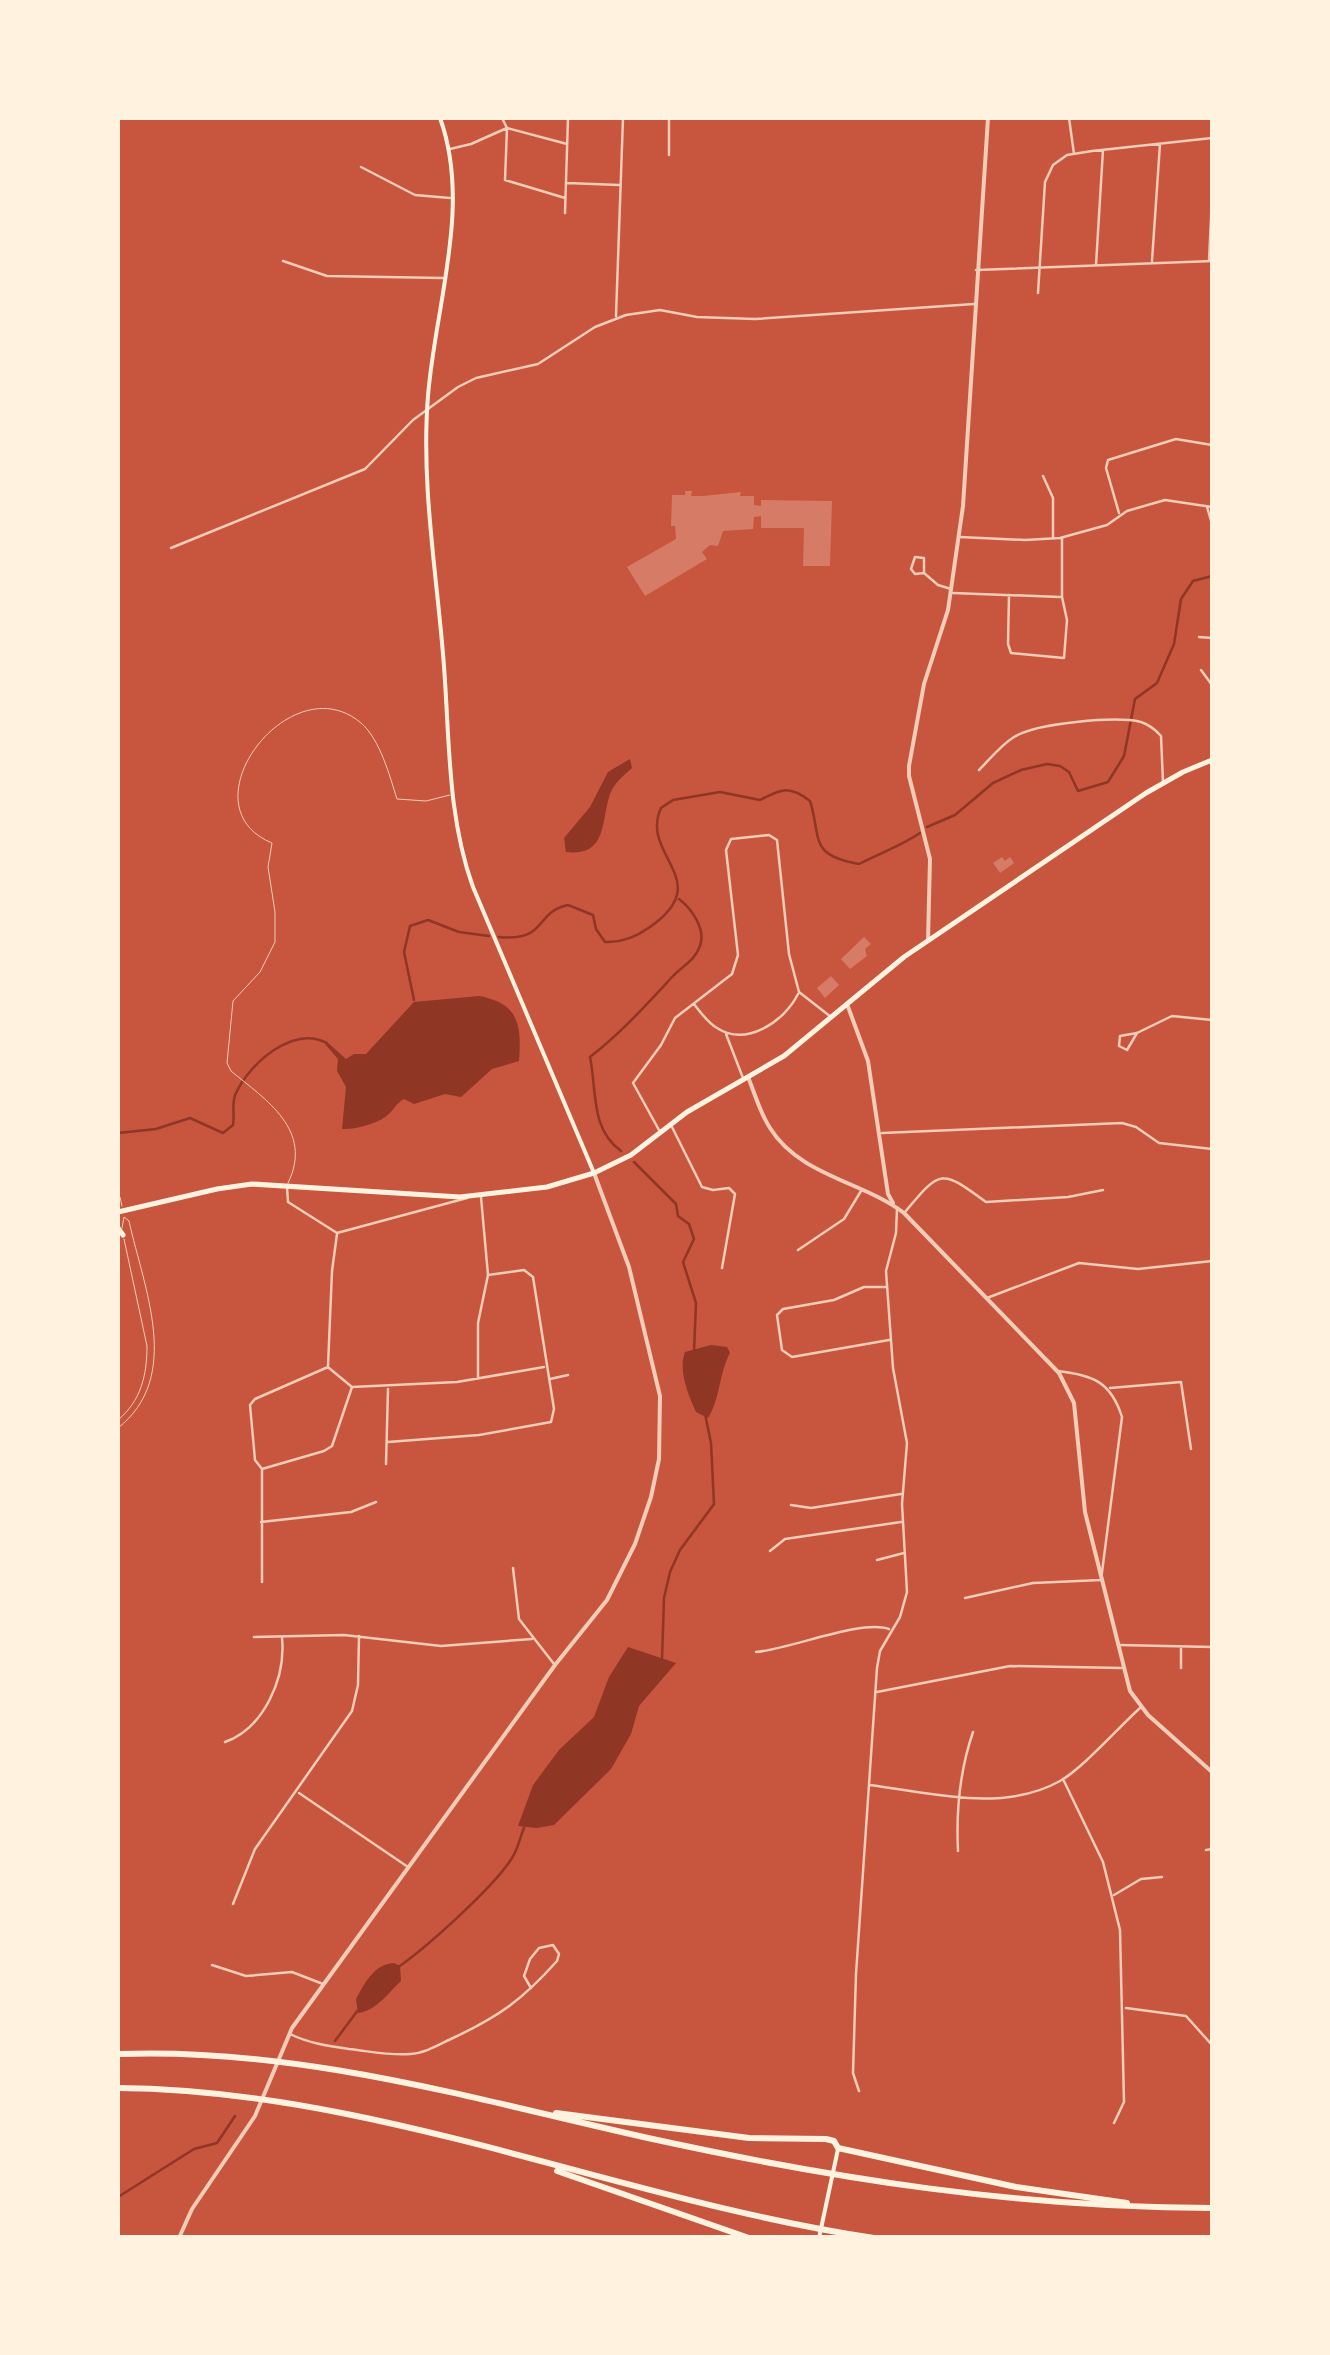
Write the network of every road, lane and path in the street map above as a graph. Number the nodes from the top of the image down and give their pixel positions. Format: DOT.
graph roads {
  1 [pos="440,118"];
  2 [pos="502,118"];
  3 [pos="568,118"];
  4 [pos="624,118"];
  5 [pos="670,118"];
  6 [pos="988,118"];
  7 [pos="1069,118"];
  8 [pos="506,128"];
  9 [pos="1212,138"];
  10 [pos="1160,143"];
  11 [pos="567,144"];
  12 [pos="449,149"];
  13 [pos="1103,150"];
  14 [pos="1074,154"];
  15 [pos="669,156"];
  16 [pos="361,167"];
  17 [pos="566,183"];
  18 [pos="621,186"];
  19 [pos="1212,197"];
  20 [pos="452,198"];
  21 [pos="565,198"];
  22 [pos="564,214"];
  23 [pos="1211,261"];
  24 [pos="284,262"];
  25 [pos="1152,264"];
  26 [pos="1096,267"];
  27 [pos="1040,268"];
  28 [pos="976,270"];
  29 [pos="444,278"];
  30 [pos="1038,293"];
  31 [pos="974,304"];
  32 [pos="616,318"];
  33 [pos="427,408"];
  34 [pos="1212,445"];
  35 [pos="1043,476"];
  36 [pos="1206,506"];
  37 [pos="1212,506"];
  38 [pos="1120,514"];
  39 [pos="1212,524"];
  40 [pos="959,536"];
  41 [pos="1062,538"];
  42 [pos="1053,539"];
  43 [pos="172,548"];
  44 [pos="924,572"];
  45 [pos="952,591"];
  46 [pos="1009,595"];
  47 [pos="1062,597"];
  48 [pos="1199,637"];
  49 [pos="1212,638"];
  50 [pos="1201,670"];
  51 [pos="1212,685"];
  52 [pos="1212,760"];
  53 [pos="979,770"];
  54 [pos="1163,784"];
  55 [pos="451,794"];
  56 [pos="928,941"];
  57 [pos="798,992"];
  58 [pos="693,1003"];
  59 [pos="847,1004"];
  60 [pos="832,1018"];
  61 [pos="1212,1020"];
  62 [pos="726,1033"];
  63 [pos="1138,1033"];
  64 [pos="746,1078"];
  65 [pos="670,1124"];
  66 [pos="660,1131"];
  67 [pos="880,1133"];
  68 [pos="1212,1148"];
  69 [pos="594,1173"];
  70 [pos="288,1182"];
  71 [pos="862,1190"];
  72 [pos="1104,1190"];
  73 [pos="477,1196"];
  74 [pos="119,1197"];
  75 [pos="896,1208"];
  76 [pos="122,1213"];
  77 [pos="904,1213"];
  78 [pos="118,1228"];
  79 [pos="337,1233"];
  80 [pos="123,1235"];
  81 [pos="798,1250"];
  82 [pos="1212,1260"];
  83 [pos="722,1268"];
  84 [pos="488,1276"];
  85 [pos="888,1287"];
  86 [pos="986,1298"];
  87 [pos="891,1340"];
  88 [pos="328,1367"];
  89 [pos="545,1367"];
  90 [pos="1058,1371"];
  91 [pos="568,1375"];
  92 [pos="478,1379"];
  93 [pos="548,1380"];
  94 [pos="352,1387"];
  95 [pos="388,1388"];
  96 [pos="1108,1388"];
  97 [pos="118,1420"];
  98 [pos="118,1428"];
  99 [pos="388,1442"];
  100 [pos="1191,1449"];
  101 [pos="386,1464"];
  102 [pos="262,1469"];
  103 [pos="902,1494"];
  104 [pos="376,1502"];
  105 [pos="791,1505"];
  106 [pos="260,1522"];
  107 [pos="902,1522"];
  108 [pos="770,1551"];
  109 [pos="904,1553"];
  110 [pos="878,1560"];
  111 [pos="513,1568"];
  112 [pos="1101,1580"];
  113 [pos="262,1582"];
  114 [pos="965,1598"];
  115 [pos="890,1630"];
  116 [pos="254,1636"];
  117 [pos="282,1636"];
  118 [pos="359,1636"];
  119 [pos="532,1638"];
  120 [pos="1118,1645"];
  121 [pos="1181,1647"];
  122 [pos="1212,1647"];
  123 [pos="756,1652"];
  124 [pos="555,1666"];
  125 [pos="1123,1668"];
  126 [pos="1181,1668"];
  127 [pos="876,1692"];
  128 [pos="1141,1707"];
  129 [pos="973,1732"];
  130 [pos="224,1742"];
  131 [pos="1212,1772"];
  132 [pos="1063,1780"];
  133 [pos="870,1785"];
  134 [pos="298,1792"];
  135 [pos="959,1797"];
  136 [pos="1212,1849"];
  137 [pos="1206,1850"];
  138 [pos="958,1851"];
  139 [pos="409,1868"];
  140 [pos="1162,1877"];
  141 [pos="1113,1896"];
  142 [pos="233,1904"];
  143 [pos="212,1965"];
  144 [pos="324,1985"];
  145 [pos="531,1988"];
  146 [pos="1124,2008"];
  147 [pos="288,2034"];
  148 [pos="1212,2045"];
  149 [pos="118,2052"];
  150 [pos="118,2088"];
  151 [pos="859,2092"];
  152 [pos="532,2112"];
  153 [pos="1114,2123"];
  154 [pos="838,2148"];
  155 [pos="518,2157"];
  156 [pos="1148,2207"];
  157 [pos="1212,2208"];
  158 [pos="179,2238"];
  159 [pos="749,2238"];
  160 [pos="820,2238"];
  161 [pos="874,2238"];
  1 -- 12 [label="main road"];
  2 -- 8 [label="street"];
  3 -- 11 [label="street"];
  4 -- 18 [label="street"];
  5 -- 15 [label="street"];
  6 -- 28 [label="street"];
  7 -- 14 [label="street"];
  8 -- 11 [label="street"];
  8 -- 12 [label="street"];
  8 -- 21 [label="street"];
  9 -- 10 [label="street"];
  10 -- 13 [label="street"];
  10 -- 25 [label="street"];
  11 -- 17 [label="street"];
  12 -- 20 [label="main road"];
  13 -- 14 [label="street"];
  13 -- 26 [label="street"];
  14 -- 27 [label="street"];
  16 -- 20 [label="street"];
  17 -- 18 [label="street"];
  17 -- 21 [label="street"];
  18 -- 32 [label="street"];
  19 -- 23 [label="street"];
  20 -- 29 [label="main road"];
  21 -- 22 [label="street"];
  23 -- 25 [label="street"];
  24 -- 29 [label="street"];
  25 -- 26 [label="street"];
  26 -- 27 [label="street"];
  27 -- 28 [label="street"];
  27 -- 30 [label="street"];
  28 -- 31 [label="street"];
  29 -- 33 [label="main road"];
  31 -- 32 [label="street"];
  31 -- 40 [label="street"];
  32 -- 33 [label="street"];
  33 -- 43 [label="street"];
  33 -- 55 [label="main road"];
  34 -- 38 [label="street"];
  35 -- 42 [label="street"];
  36 -- 37 [label="street"];
  36 -- 38 [label="street"];
  36 -- 39 [label="street"];
  38 -- 41 [label="street"];
  40 -- 42 [label="street"];
  40 -- 45 [label="street"];
  41 -- 42 [label="street"];
  41 -- 47 [label="street"];
  44 -- 45 [label="street"];
  45 -- 46 [label="street"];
  45 -- 56 [label="street"];
  46 -- 47 [label="street"];
  46 -- 47 [label="street"];
  48 -- 49 [label="street"];
  50 -- 51 [label="street"];
  52 -- 54 [label="main road"];
  53 -- 54 [label="street"];
  54 -- 56 [label="main road"];
  55 -- 69 [label="main road"];
  55 -- 70 [label="lane"];
  56 -- 59 [label="main road"];
  57 -- 58 [label="street"];
  57 -- 60 [label="street"];
  57 -- 62 [label="street"];
  58 -- 62 [label="street"];
  58 -- 66 [label="street"];
  59 -- 60 [label="main road"];
  59 -- 67 [label="street"];
  60 -- 64 [label="main road"];
  61 -- 63 [label="street"];
  62 -- 64 [label="street"];
  64 -- 65 [label="main road"];
  64 -- 71 [label="street"];
  65 -- 66 [label="main road"];
  65 -- 83 [label="street"];
  66 -- 69 [label="main road"];
  67 -- 68 [label="street"];
  67 -- 75 [label="street"];
  69 -- 73 [label="main road"];
  69 -- 124 [label="street"];
  70 -- 73 [label="main road"];
  70 -- 76 [label="main road"];
  70 -- 79 [label="street"];
  71 -- 75 [label="street"];
  71 -- 81 [label="street"];
  72 -- 77 [label="street"];
  73 -- 79 [label="street"];
  73 -- 84 [label="street"];
  74 -- 76 [label="lane"];
  75 -- 77 [label="street"];
  75 -- 85 [label="street"];
  76 -- 80 [label="lane"];
  76 -- 98 [label="lane"];
  77 -- 86 [label="street"];
  78 -- 80 [label="main road"];
  79 -- 88 [label="street"];
  80 -- 97 [label="lane"];
  82 -- 86 [label="street"];
  84 -- 89 [label="street"];
  84 -- 92 [label="street"];
  85 -- 87 [label="street"];
  85 -- 87 [label="street"];
  86 -- 90 [label="street"];
  87 -- 103 [label="street"];
  88 -- 94 [label="street"];
  88 -- 102 [label="street"];
  89 -- 92 [label="street"];
  89 -- 93 [label="street"];
  90 -- 96 [label="street"];
  90 -- 112 [label="street"];
  91 -- 93 [label="street"];
  92 -- 95 [label="street"];
  93 -- 99 [label="street"];
  94 -- 95 [label="street"];
  94 -- 102 [label="street"];
  95 -- 99 [label="street"];
  96 -- 100 [label="street"];
  96 -- 112 [label="street"];
  99 -- 101 [label="street"];
  102 -- 106 [label="street"];
  103 -- 105 [label="street"];
  103 -- 107 [label="street"];
  104 -- 106 [label="street"];
  106 -- 113 [label="street"];
  107 -- 108 [label="street"];
  107 -- 109 [label="street"];
  109 -- 110 [label="street"];
  109 -- 115 [label="street"];
  111 -- 119 [label="street"];
  112 -- 114 [label="street"];
  112 -- 120 [label="street"];
  115 -- 123 [label="street"];
  115 -- 127 [label="street"];
  116 -- 117 [label="street"];
  117 -- 118 [label="street"];
  117 -- 130 [label="street"];
  118 -- 119 [label="street"];
  118 -- 134 [label="street"];
  119 -- 124 [label="street"];
  120 -- 121 [label="street"];
  120 -- 125 [label="street"];
  121 -- 122 [label="street"];
  121 -- 126 [label="street"];
  124 -- 139 [label="street"];
  125 -- 127 [label="street"];
  125 -- 128 [label="street"];
  127 -- 133 [label="street"];
  128 -- 131 [label="street"];
  128 -- 132 [label="street"];
  129 -- 135 [label="street"];
  132 -- 135 [label="street"];
  132 -- 141 [label="street"];
  133 -- 135 [label="street"];
  133 -- 151 [label="street"];
  134 -- 139 [label="street"];
  134 -- 142 [label="street"];
  135 -- 138 [label="street"];
  136 -- 137 [label="street"];
  139 -- 144 [label="street"];
  140 -- 141 [label="street"];
  141 -- 146 [label="street"];
  143 -- 144 [label="street"];
  144 -- 147 [label="street"];
  145 -- 145 [label="street"];
  145 -- 147 [label="street"];
  146 -- 148 [label="street"];
  146 -- 153 [label="street"];
  147 -- 158 [label="street"];
  149 -- 152 [label="highway"];
  150 -- 155 [label="highway"];
  152 -- 154 [label="highway"];
  152 -- 156 [label="highway"];
  154 -- 156 [label="highway"];
  154 -- 160 [label="main road"];
  155 -- 159 [label="highway"];
  155 -- 161 [label="highway"];
  156 -- 157 [label="highway"];
}
